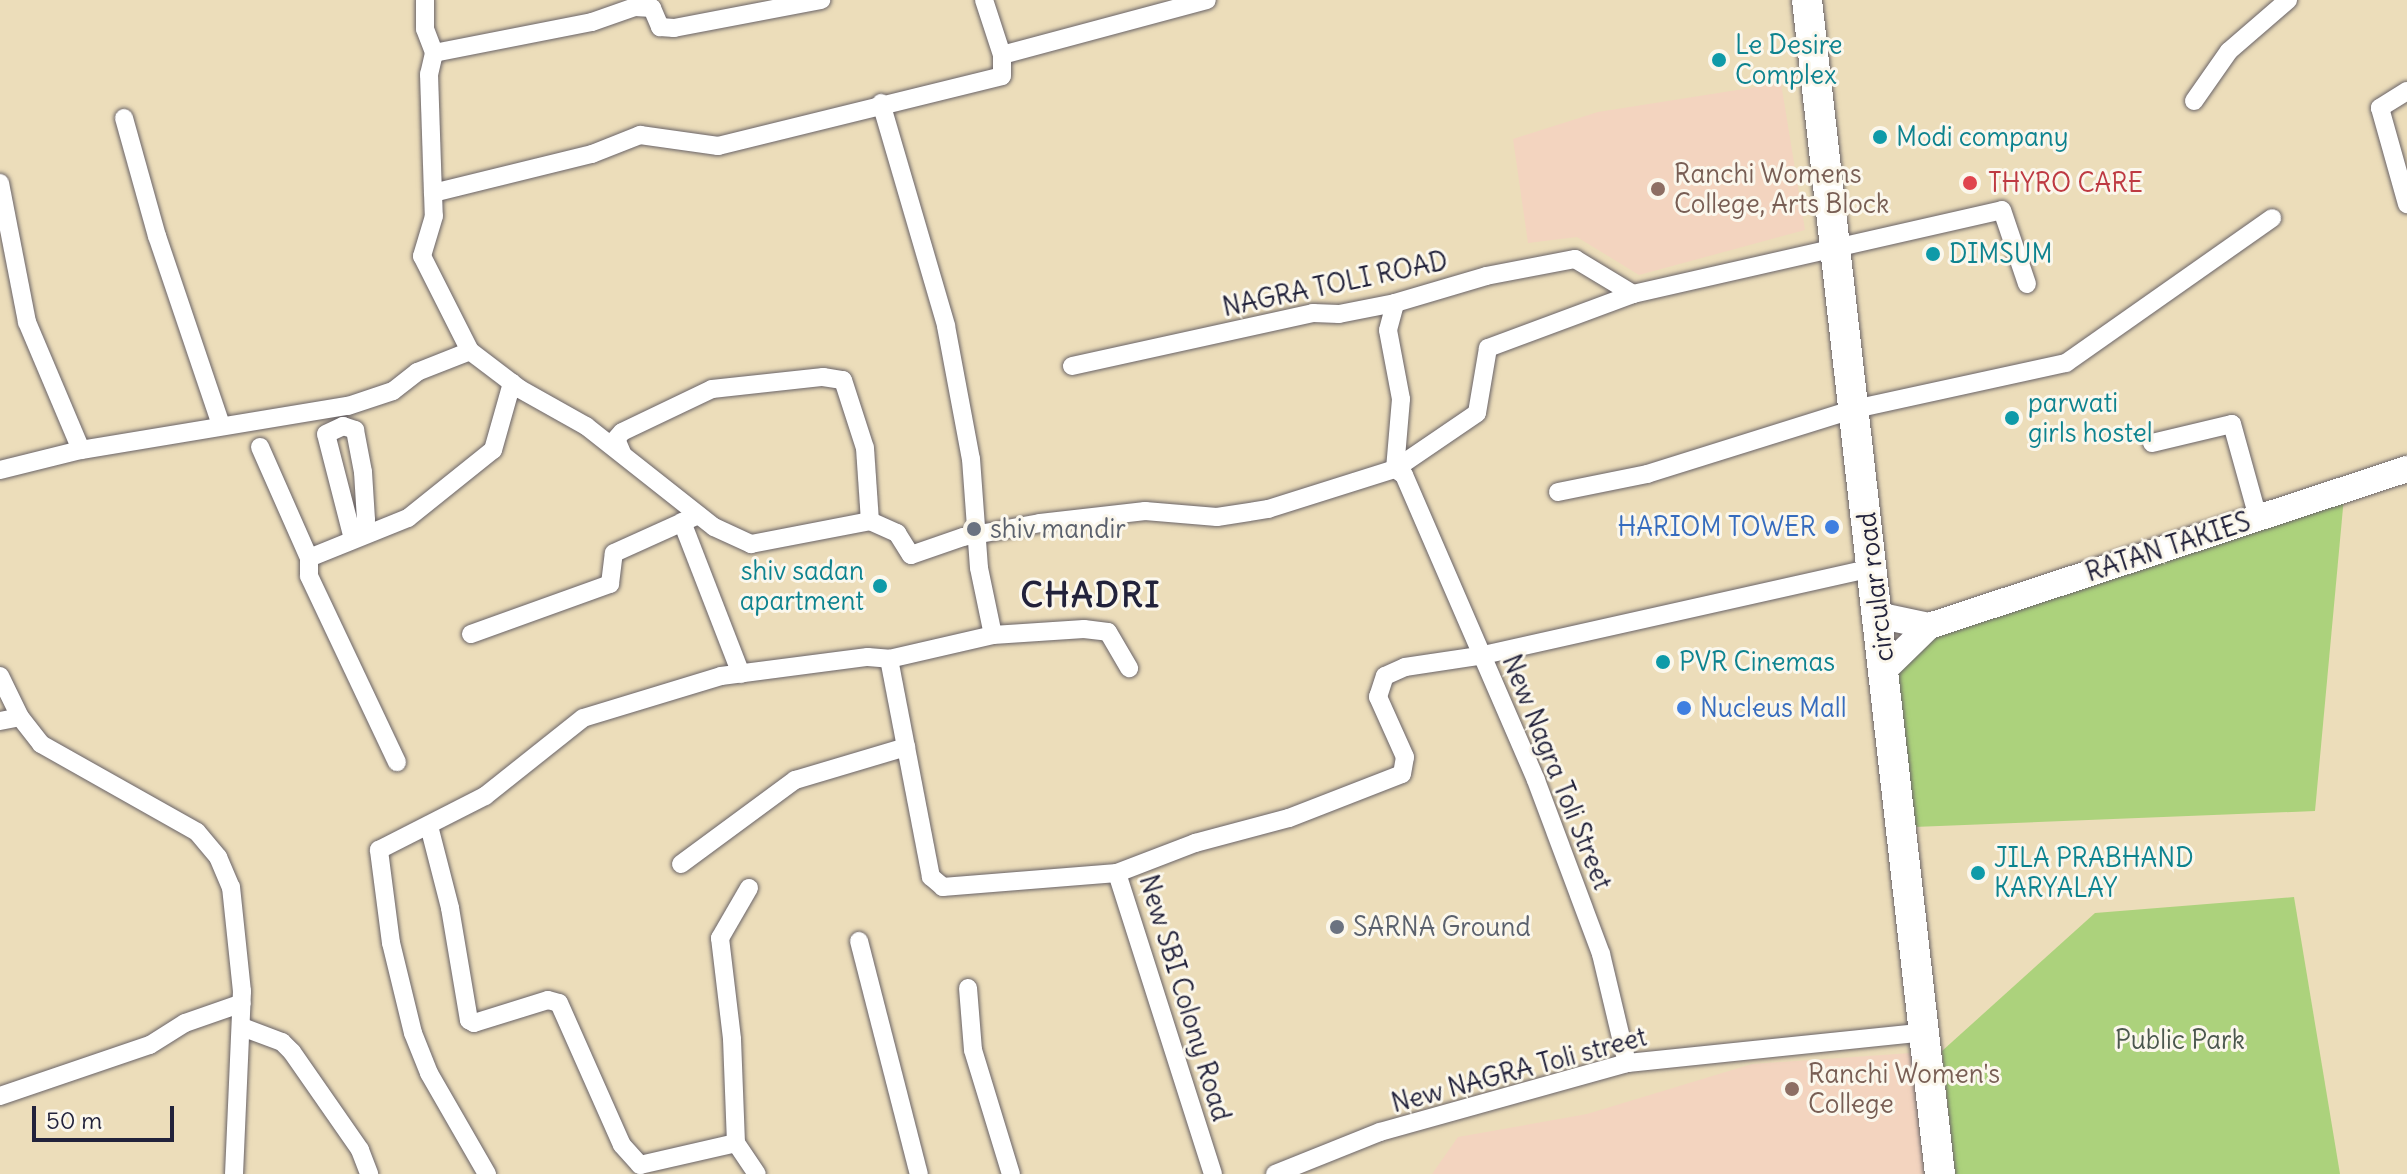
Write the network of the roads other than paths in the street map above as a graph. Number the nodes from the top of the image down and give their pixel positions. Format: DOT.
graph roads {
  1 [pos="425,0"];
  2 [pos="821,0"];
  3 [pos="984,0"];
  4 [pos="1207,0"];
  5 [pos="1807,0"];
  6 [pos="2283,2"];
  7 [pos="434,53"];
  8 [pos="1002,55"];
  9 [pos="2407,91"];
  10 [pos="2194,101"];
  11 [pos="881,103"];
  12 [pos="124,118"];
  13 [pos="0,183"];
  14 [pos="433,193"];
  15 [pos="2407,204"];
  16 [pos="2272,218"];
  17 [pos="1835,246"];
  18 [pos="2027,284"];
  19 [pos="1633,294"];
  20 [pos="1395,303"];
  21 [pos="470,351"];
  22 [pos="1072,366"];
  23 [pos="512,383"];
  24 [pos="1855,409"];
  25 [pos="221,425"];
  26 [pos="2152,443"];
  27 [pos="260,447"];
  28 [pos="81,450"];
  29 [pos="622,453"];
  30 [pos="2407,469"];
  31 [pos="0,470"];
  32 [pos="1399,472"];
  33 [pos="1558,492"];
  34 [pos="2258,518"];
  35 [pos="690,519"];
  36 [pos="870,521"];
  37 [pos="976,534"];
  38 [pos="353,539"];
  39 [pos="309,558"];
  40 [pos="1872,568"];
  41 [pos="1877,615"];
  42 [pos="1929,626"];
  43 [pos="471,634"];
  44 [pos="993,635"];
  45 [pos="1479,656"];
  46 [pos="889,659"];
  47 [pos="1129,668"];
  48 [pos="1885,669"];
  49 [pos="741,674"];
  50 [pos="0,676"];
  51 [pos="20,717"];
  52 [pos="0,721"];
  53 [pos="906,747"];
  54 [pos="397,762"];
  55 [pos="429,826"];
  56 [pos="681,864"];
  57 [pos="1117,873"];
  58 [pos="749,888"];
  59 [pos="859,941"];
  60 [pos="968,988"];
  61 [pos="242,1003"];
  62 [pos="242,1027"];
  63 [pos="1926,1032"];
  64 [pos="1627,1063"];
  65 [pos="0,1096"];
  66 [pos="736,1143"];
  67 [pos="234,1174"];
  68 [pos="369,1174"];
  69 [pos="487,1174"];
  70 [pos="757,1174"];
  71 [pos="919,1174"];
  72 [pos="1011,1174"];
  73 [pos="1213,1174"];
  74 [pos="1275,1174"];
  75 [pos="1940,1174"];
  1 -- 7 [label="street"];
  2 -- 7 [label="street"];
  3 -- 8 [label="street"];
  4 -- 8 [label="street"];
  5 -- 17 [label="main road, circular road"];
  6 -- 10 [label="street"];
  7 -- 14 [label="street"];
  8 -- 11 [label="street"];
  9 -- 15 [label="street"];
  11 -- 14 [label="street"];
  11 -- 37 [label="street"];
  12 -- 25 [label="street"];
  13 -- 28 [label="street"];
  14 -- 21 [label="street"];
  16 -- 24 [label="street"];
  17 -- 18 [label="street"];
  17 -- 19 [label="street"];
  17 -- 24 [label="main road, circular road"];
  19 -- 20 [label="street, NAGRA TOLI ROAD"];
  19 -- 32 [label="street"];
  20 -- 22 [label="street, NAGRA TOLI ROAD"];
  20 -- 32 [label="street"];
  21 -- 23 [label="street"];
  21 -- 25 [label="street"];
  23 -- 29 [label="street"];
  23 -- 38 [label="street"];
  24 -- 33 [label="street"];
  24 -- 40 [label="main road, circular road"];
  25 -- 28 [label="street"];
  26 -- 34 [label="street"];
  27 -- 39 [label="street"];
  28 -- 31 [label="street"];
  29 -- 35 [label="street"];
  29 -- 36 [label="street"];
  30 -- 34 [label="street, RATAN TAKIES"];
  32 -- 37 [label="street"];
  32 -- 45 [label="street"];
  34 -- 42 [label="street, RATAN TAKIES"];
  35 -- 36 [label="street"];
  35 -- 43 [label="street"];
  35 -- 49 [label="street"];
  36 -- 37 [label="street"];
  37 -- 44 [label="street"];
  38 -- 38 [label="street"];
  38 -- 39 [label="street"];
  39 -- 54 [label="street"];
  40 -- 41 [label="main road, circular road"];
  40 -- 45 [label="street, New Nagra Toli Street"];
  41 -- 42 [label="street"];
  41 -- 48 [label="main road, circular road"];
  42 -- 48 [label="street, RATAN TAKIES"];
  44 -- 46 [label="street"];
  44 -- 47 [label="street"];
  45 -- 57 [label="street, New SBI Colony Road"];
  45 -- 64 [label="street, New Nagra Toli Street"];
  46 -- 49 [label="street"];
  46 -- 53 [label="street"];
  48 -- 63 [label="main road, circular road"];
  49 -- 55 [label="street"];
  50 -- 51 [label="street"];
  51 -- 52 [label="street"];
  51 -- 61 [label="street"];
  53 -- 56 [label="street"];
  53 -- 57 [label="street"];
  55 -- 66 [label="street"];
  55 -- 69 [label="street"];
  57 -- 73 [label="street, New SBI Colony Road"];
  58 -- 66 [label="street"];
  59 -- 71 [label="street"];
  60 -- 72 [label="street"];
  61 -- 62 [label="street"];
  61 -- 65 [label="street"];
  62 -- 67 [label="street"];
  62 -- 68 [label="street"];
  63 -- 64 [label="street, New NAGRA Toli street"];
  63 -- 75 [label="main road, circular road"];
  64 -- 74 [label="street, New NAGRA Toli street"];
  66 -- 70 [label="street"];
}
